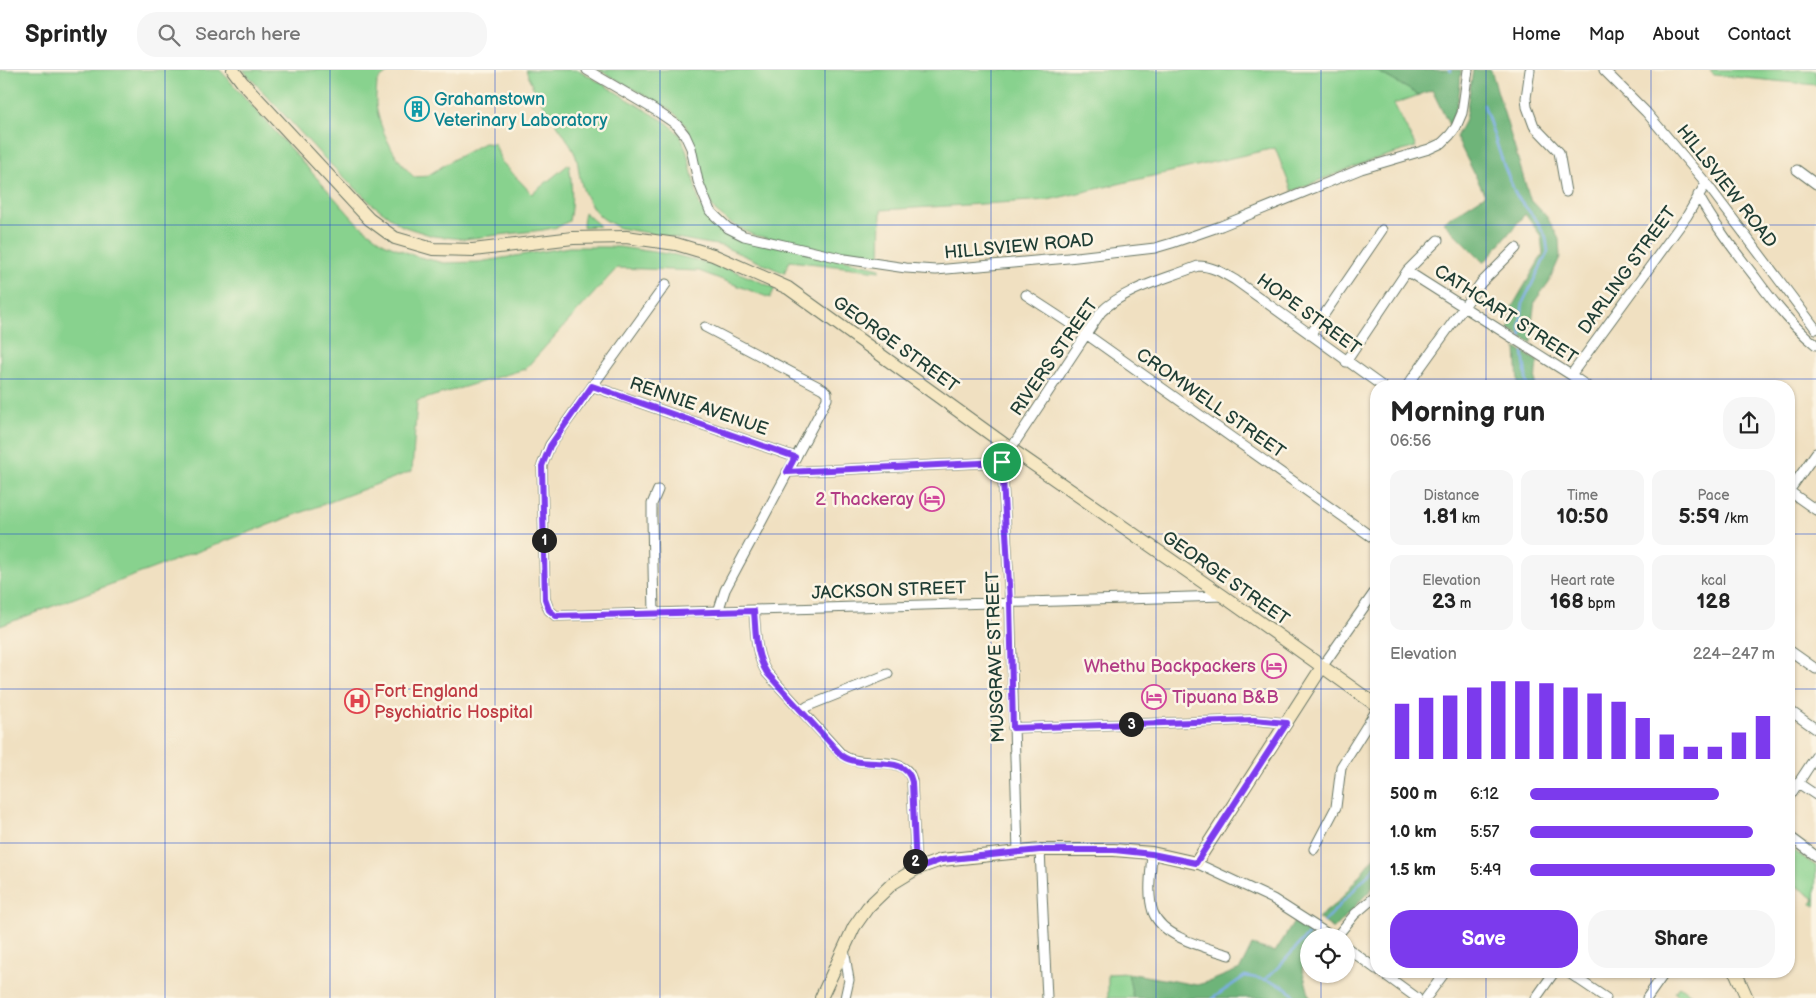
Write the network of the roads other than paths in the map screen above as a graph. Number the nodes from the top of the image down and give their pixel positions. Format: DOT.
graph roads {
  1 [pos="227,70"];
  2 [pos="233,70"];
  3 [pos="587,70"];
  4 [pos="1468,70"];
  5 [pos="1530,70"];
  6 [pos="1604,70"];
  7 [pos="242,82"];
  8 [pos="1797,170"];
  9 [pos="1706,183"];
  10 [pos="1816,184"];
  11 [pos="1566,192"];
  12 [pos="1698,195"];
  13 [pos="1382,230"];
  14 [pos="1438,240"];
  15 [pos="1516,248"];
  16 [pos="1216,270"];
  17 [pos="1408,271"];
  18 [pos="666,284"];
  19 [pos="1026,295"];
  20 [pos="1464,307"];
  21 [pos="705,327"];
  22 [pos="1816,330"];
  23 [pos="1086,334"];
  24 [pos="1310,335"];
  25 [pos="1816,345"];
  26 [pos="1346,362"];
  27 [pos="1571,375"];
  28 [pos="1373,380"];
  29 [pos="1411,380"];
  30 [pos="1578,380"];
  31 [pos="592,386"];
  32 [pos="1011,449"];
  33 [pos="1816,453"];
  34 [pos="795,457"];
  35 [pos="1002,462"];
  36 [pos="787,472"];
  37 [pos="1795,483"];
  38 [pos="658,490"];
  39 [pos="1795,495"];
  40 [pos="1816,510"];
  41 [pos="1370,536"];
  42 [pos="1223,596"];
  43 [pos="1370,599"];
  44 [pos="1010,602"];
  45 [pos="754,611"];
  46 [pos="718,612"];
  47 [pos="654,614"];
  48 [pos="1795,654"];
  49 [pos="1322,667"];
  50 [pos="1816,669"];
  51 [pos="888,674"];
  52 [pos="1370,701"];
  53 [pos="802,710"];
  54 [pos="1795,714"];
  55 [pos="1370,721"];
  56 [pos="1287,723"];
  57 [pos="1013,728"];
  58 [pos="1816,729"];
  59 [pos="1816,756"];
  60 [pos="1795,784"];
  61 [pos="1795,785"];
  62 [pos="1816,795"];
  63 [pos="1795,840"];
  64 [pos="1314,849"];
  65 [pos="1040,850"];
  66 [pos="1018,851"];
  67 [pos="1152,854"];
  68 [pos="1816,856"];
  69 [pos="1196,863"];
  70 [pos="916,869"];
  71 [pos="1370,901"];
  72 [pos="1318,928"];
  73 [pos="1344,928"];
  74 [pos="844,948"];
  75 [pos="1355,953"];
  76 [pos="1229,956"];
  77 [pos="1370,964"];
  78 [pos="1390,978"];
  79 [pos="1441,978"];
  80 [pos="1550,978"];
  81 [pos="1576,978"];
  82 [pos="1661,978"];
  83 [pos="1738,978"];
  84 [pos="821,998"];
  85 [pos="845,998"];
  86 [pos="1047,998"];
  87 [pos="1417,998"];
  88 [pos="1426,998"];
  89 [pos="1536,998"];
  90 [pos="1606,998"];
  91 [pos="1648,998"];
  92 [pos="1748,998"];
  1 -- 7 [label="main road"];
  2 -- 7 [label="main road"];
  3 -- 4 [label="street, HILLSVIEW ROAD"];
  5 -- 11 [label="street"];
  6 -- 9 [label="street, HILLSVIEW ROAD"];
  7 -- 32 [label="main road, GEORGE STREET"];
  8 -- 10 [label="street"];
  9 -- 12 [label="street, DARLING STREET"];
  9 -- 22 [label="street, HILLSVIEW ROAD"];
  12 -- 25 [label="street"];
  12 -- 27 [label="street, DARLING STREET"];
  13 -- 24 [label="street"];
  14 -- 17 [label="street"];
  15 -- 20 [label="street"];
  16 -- 23 [label="street, RIVERS STREET"];
  16 -- 24 [label="street, HOPE STREET"];
  17 -- 20 [label="street, CATHCART STREET"];
  17 -- 26 [label="street"];
  18 -- 31 [label="street"];
  19 -- 23 [label="street, CROMWELL STREET"];
  20 -- 27 [label="street, CATHCART STREET"];
  20 -- 29 [label="street"];
  21 -- 34 [label="street"];
  23 -- 32 [label="street, RIVERS STREET"];
  23 -- 41 [label="street, CROMWELL STREET"];
  24 -- 26 [label="street, HOPE STREET"];
  26 -- 28 [label="street, HOPE STREET"];
  27 -- 30 [label="street, CATHCART STREET"];
  31 -- 34 [label="street, RENNIE AVENUE"];
  31 -- 47 [label="street, JACKSON STREET"];
  32 -- 35 [label="street, RIVERS STREET"];
  32 -- 42 [label="main road, GEORGE STREET"];
  33 -- 37 [label="street"];
  34 -- 36 [label="street"];
  35 -- 36 [label="street"];
  35 -- 44 [label="street, MUSGRAVE STREET"];
  36 -- 46 [label="street"];
  38 -- 47 [label="street"];
  39 -- 40 [label="street"];
  42 -- 44 [label="street, JACKSON STREET"];
  42 -- 49 [label="main road, GEORGE STREET"];
  43 -- 49 [label="street"];
  44 -- 45 [label="street, JACKSON STREET"];
  44 -- 57 [label="street, MUSGRAVE STREET"];
  45 -- 46 [label="street, JACKSON STREET"];
  45 -- 53 [label="street"];
  46 -- 47 [label="street, JACKSON STREET"];
  48 -- 50 [label="street"];
  49 -- 52 [label="main road, GEORGE STREET"];
  49 -- 56 [label="main road"];
  51 -- 53 [label="street"];
  53 -- 70 [label="street"];
  54 -- 58 [label="street"];
  55 -- 64 [label="street"];
  56 -- 57 [label="street"];
  56 -- 69 [label="main road"];
  57 -- 66 [label="street, MUSGRAVE STREET"];
  59 -- 60 [label="street"];
  61 -- 62 [label="street"];
  63 -- 68 [label="street"];
  65 -- 66 [label="main road"];
  65 -- 67 [label="main road"];
  65 -- 86 [label="street"];
  66 -- 70 [label="main road"];
  67 -- 69 [label="main road"];
  67 -- 76 [label="street"];
  69 -- 72 [label="street"];
  70 -- 74 [label="main road"];
  71 -- 73 [label="street"];
  74 -- 84 [label="main road"];
  74 -- 85 [label="street"];
  75 -- 77 [label="street"];
  78 -- 87 [label="street"];
  79 -- 88 [label="street"];
  80 -- 89 [label="street"];
  81 -- 90 [label="street"];
  82 -- 91 [label="street"];
  83 -- 92 [label="main road"];
}
